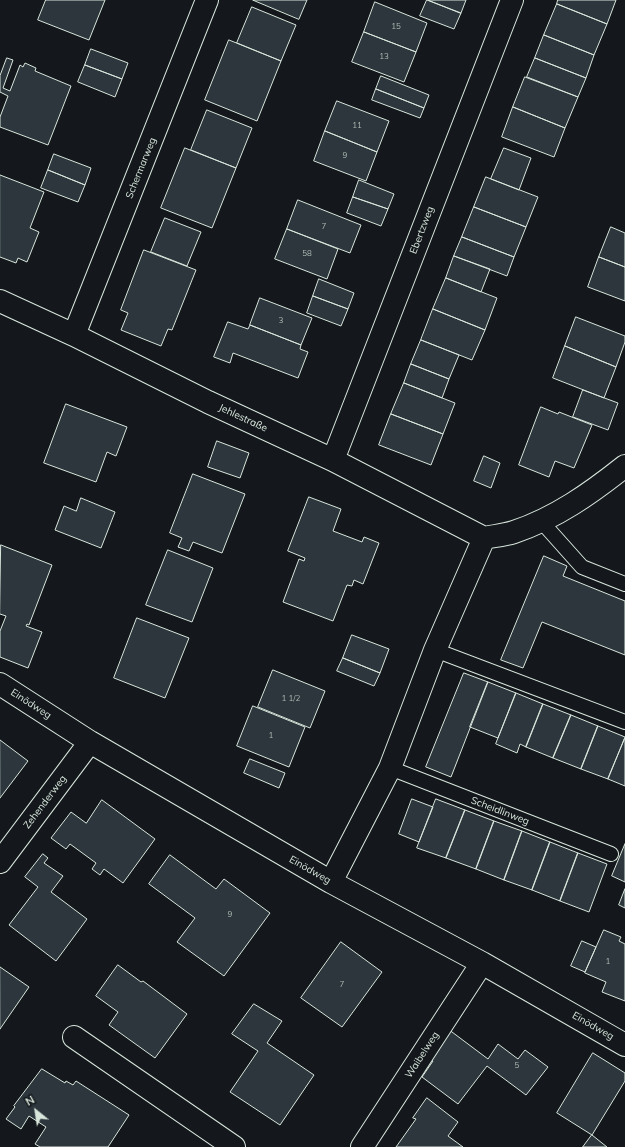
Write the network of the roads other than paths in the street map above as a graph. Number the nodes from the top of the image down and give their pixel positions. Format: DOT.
graph roads {
  1 [pos="207,0"];
  2 [pos="512,0"];
  3 [pos="0,301"];
  4 [pos="74,335"];
  5 [pos="333,460"];
  6 [pos="625,466"];
  7 [pos="541,521"];
  8 [pos="484,538"];
  9 [pos="625,584"];
  10 [pos="435,650"];
  11 [pos="0,684"];
  12 [pos="625,722"];
  13 [pos="90,742"];
  14 [pos="390,768"];
  15 [pos="611,854"];
  16 [pos="0,862"];
  17 [pos="331,882"];
  18 [pos="482,963"];
  19 [pos="74,1037"];
  20 [pos="625,1045"];
  21 [pos="234,1147"];
  22 [pos="362,1147"];
  1 -- 4 [label="street, Schermarweg"];
  2 -- 5 [label="street, Ebertzweg"];
  3 -- 4 [label="street, Jehlestraße"];
  4 -- 5 [label="street, Jehlestraße"];
  5 -- 8 [label="street, Jehlestraße"];
  6 -- 7 [label="street"];
  7 -- 8 [label="street"];
  7 -- 9 [label="lane"];
  8 -- 10 [label="street"];
  10 -- 12 [label="lane"];
  10 -- 14 [label="street"];
  11 -- 13 [label="street, Einödweg"];
  13 -- 16 [label="street, Zehenderweg"];
  13 -- 17 [label="street, Einödweg"];
  14 -- 15 [label="lane, Scheidlinweg"];
  14 -- 17 [label="street"];
  17 -- 18 [label="street, Einödweg"];
  18 -- 20 [label="street, Einödweg"];
  18 -- 22 [label="street, Waibelweg"];
  19 -- 21 [label="street"];
}
